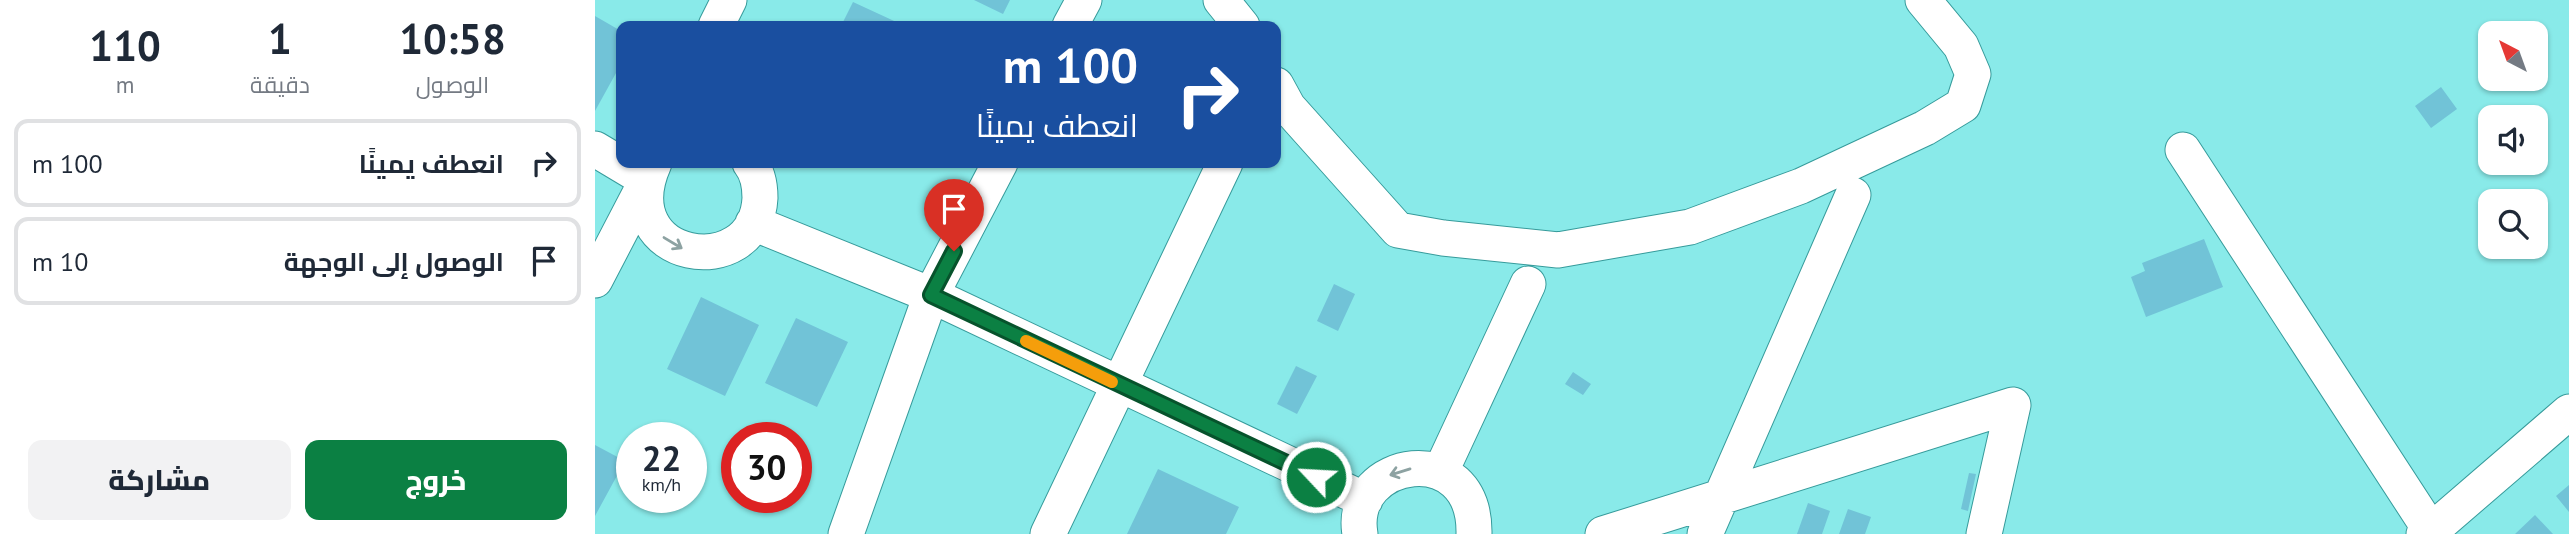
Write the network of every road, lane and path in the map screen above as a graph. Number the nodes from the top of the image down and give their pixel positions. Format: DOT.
graph roads {
  1 [pos="729,0"];
  2 [pos="1084,0"];
  3 [pos="1221,0"];
  4 [pos="1923,0"];
  5 [pos="718,21"];
  6 [pos="1073,21"];
  7 [pos="1238,21"];
  8 [pos="1281,94"];
  9 [pos="595,149"];
  10 [pos="2183,150"];
  11 [pos="616,158"];
  12 [pos="752,168"];
  13 [pos="997,168"];
  14 [pos="1223,168"];
  15 [pos="651,172"];
  16 [pos="1853,195"];
  17 [pos="753,223"];
  18 [pos="595,280"];
  19 [pos="1528,284"];
  20 [pos="931,295"];
  21 [pos="1118,384"];
  22 [pos="2569,412"];
  23 [pos="1441,471"];
  24 [pos="1722,497"];
  25 [pos="1363,517"];
  26 [pos="2428,533"];
  27 [pos="846,534"];
  28 [pos="1048,534"];
  29 [pos="1473,534"];
  30 [pos="1602,534"];
  31 [pos="1705,534"];
  32 [pos="1984,534"];
  1 -- 5 [label="street"];
  2 -- 6 [label="street"];
  3 -- 7 [label="street"];
  4 -- 8 [label="street"];
  9 -- 11 [label="street"];
  10 -- 26 [label="street"];
  12 -- 17 [label="street"];
  13 -- 20 [label="street"];
  14 -- 21 [label="street"];
  15 -- 17 [label="street, one-way"];
  15 -- 18 [label="street"];
  16 -- 24 [label="street"];
  17 -- 20 [label="street"];
  19 -- 23 [label="street"];
  20 -- 21 [label="street"];
  20 -- 27 [label="street"];
  21 -- 25 [label="street"];
  21 -- 28 [label="street"];
  22 -- 26 [label="street"];
  23 -- 25 [label="street, one-way"];
  23 -- 29 [label="street"];
  24 -- 30 [label="street"];
  24 -- 31 [label="street"];
  24 -- 32 [label="street"];
}
